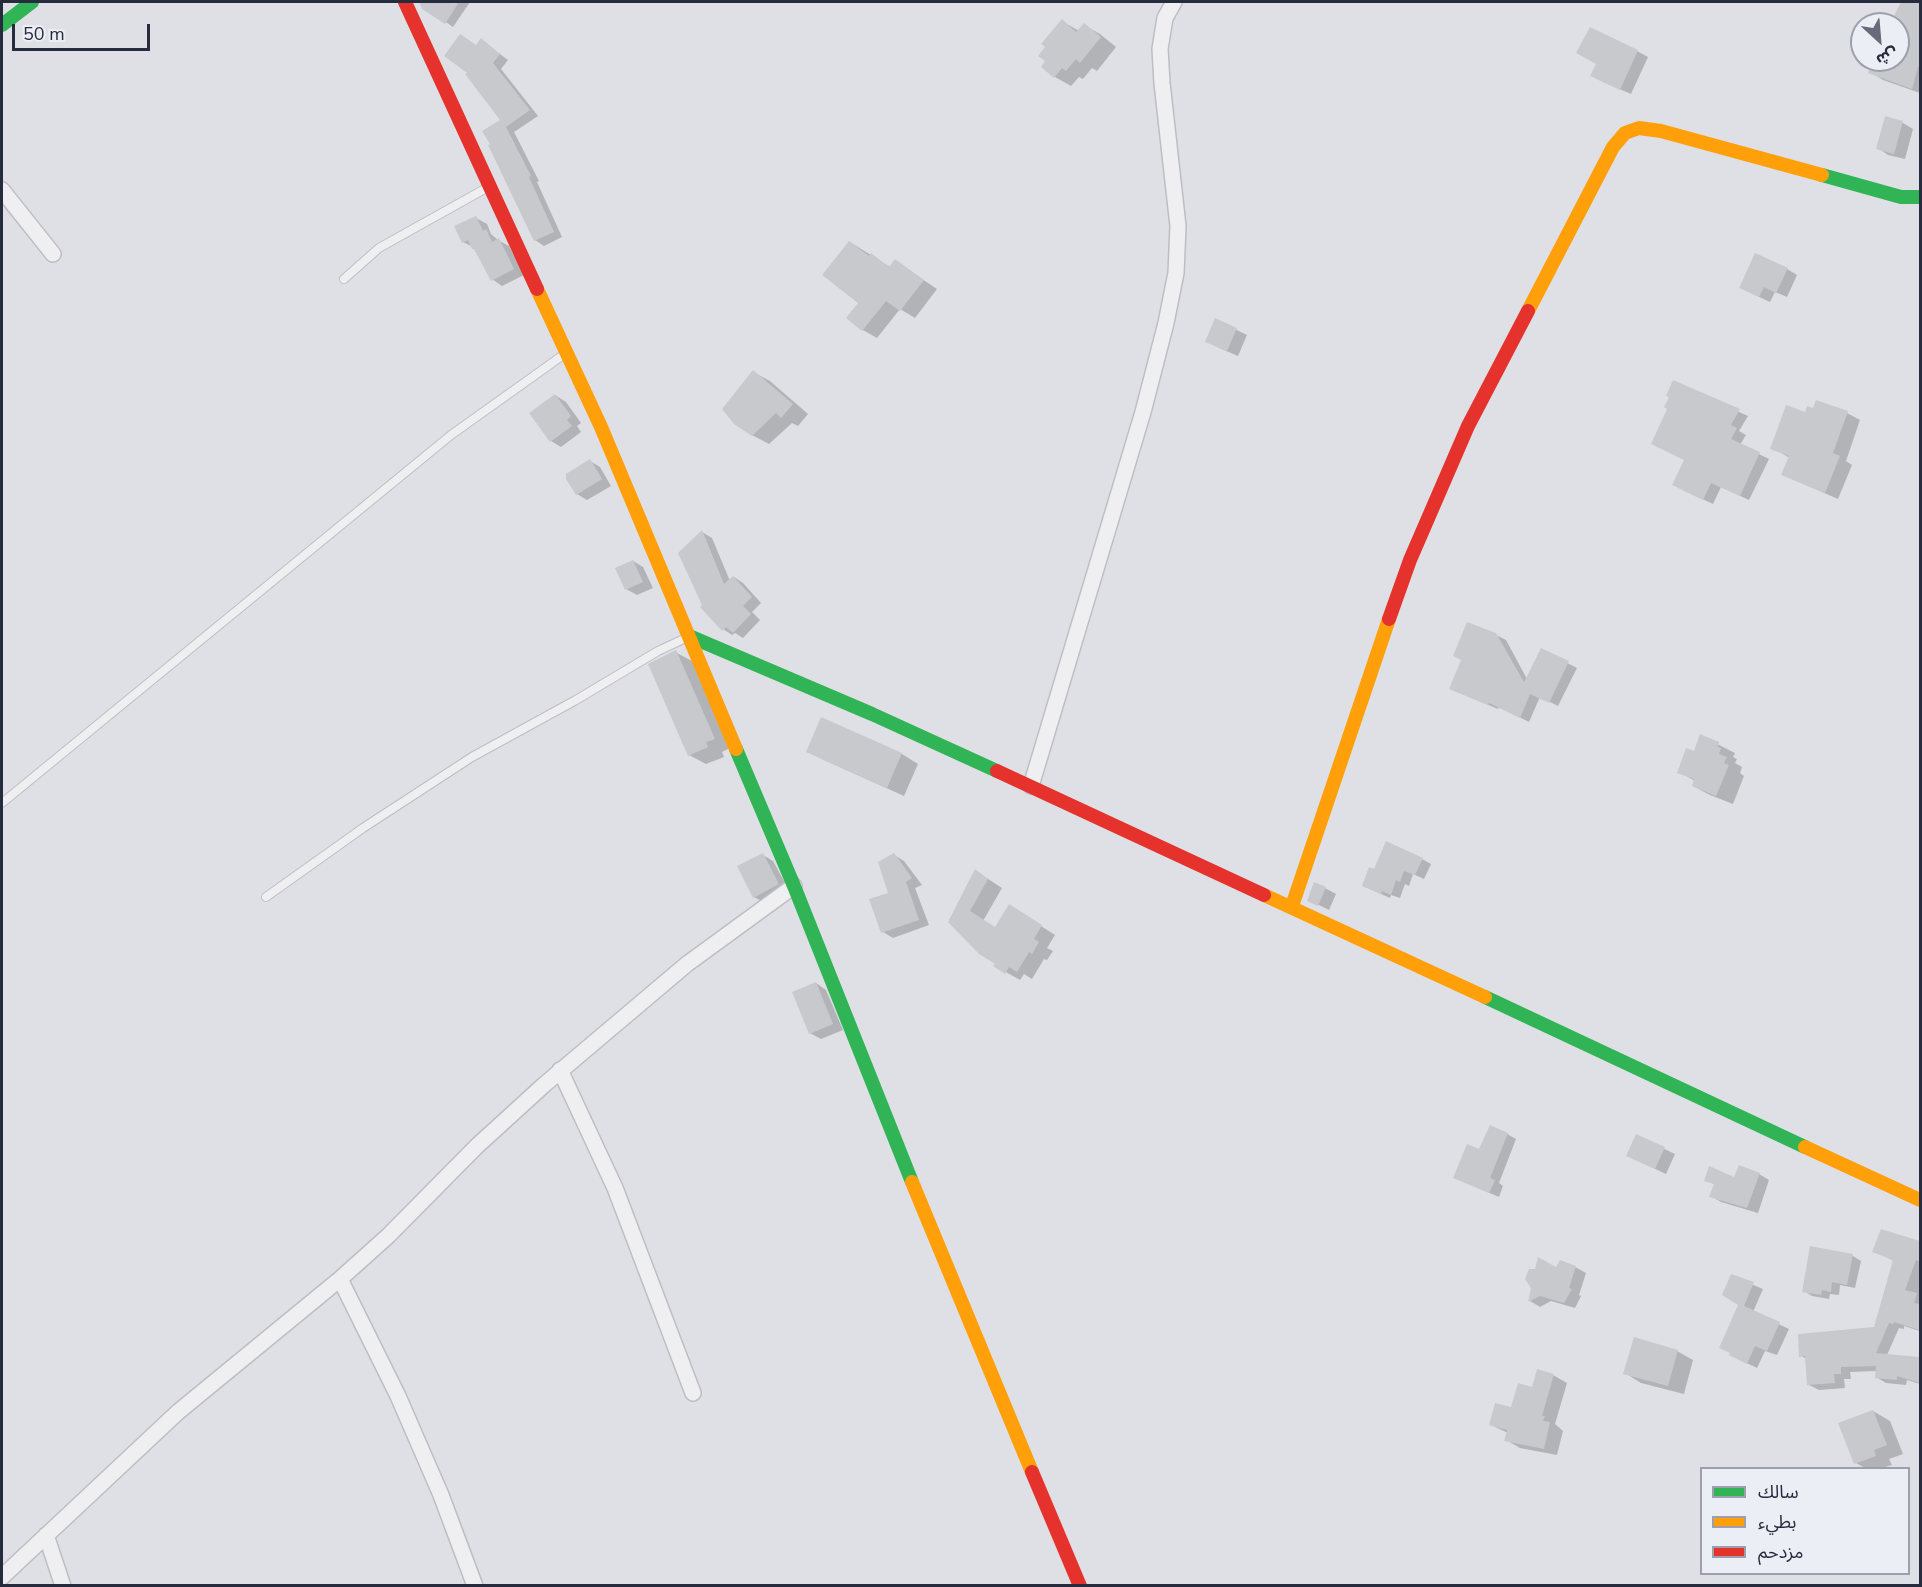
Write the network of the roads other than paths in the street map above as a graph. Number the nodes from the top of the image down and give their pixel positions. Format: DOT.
graph roads {
  1 [pos="32,2"];
  2 [pos="405,2"];
  3 [pos="1174,2"];
  4 [pos="2,26"];
  5 [pos="492,185"];
  6 [pos="2,190"];
  7 [pos="1920,197"];
  8 [pos="53,254"];
  9 [pos="344,279"];
  10 [pos="567,352"];
  11 [pos="689,636"];
  12 [pos="1031,786"];
  13 [pos="2,803"];
  14 [pos="794,886"];
  15 [pos="266,897"];
  16 [pos="1292,906"];
  17 [pos="560,1070"];
  18 [pos="1920,1200"];
  19 [pos="340,1279"];
  20 [pos="693,1393"];
  21 [pos="46,1535"];
  22 [pos="2,1577"];
  23 [pos="63,1586"];
  24 [pos="475,1586"];
  25 [pos="1080,1586"];
  1 -- 4 [label="street"];
  2 -- 5 [label="street"];
  3 -- 12 [label="street"];
  5 -- 9 [label="lane"];
  5 -- 10 [label="street"];
  6 -- 8 [label="street"];
  7 -- 16 [label="street"];
  10 -- 11 [label="street"];
  10 -- 13 [label="lane"];
  11 -- 12 [label="street"];
  11 -- 14 [label="street"];
  11 -- 15 [label="lane"];
  12 -- 16 [label="street"];
  14 -- 17 [label="street"];
  14 -- 25 [label="street"];
  16 -- 18 [label="street"];
  17 -- 19 [label="street"];
  17 -- 20 [label="street"];
  19 -- 21 [label="street"];
  19 -- 24 [label="street"];
  21 -- 22 [label="street"];
  21 -- 23 [label="street"];
}
